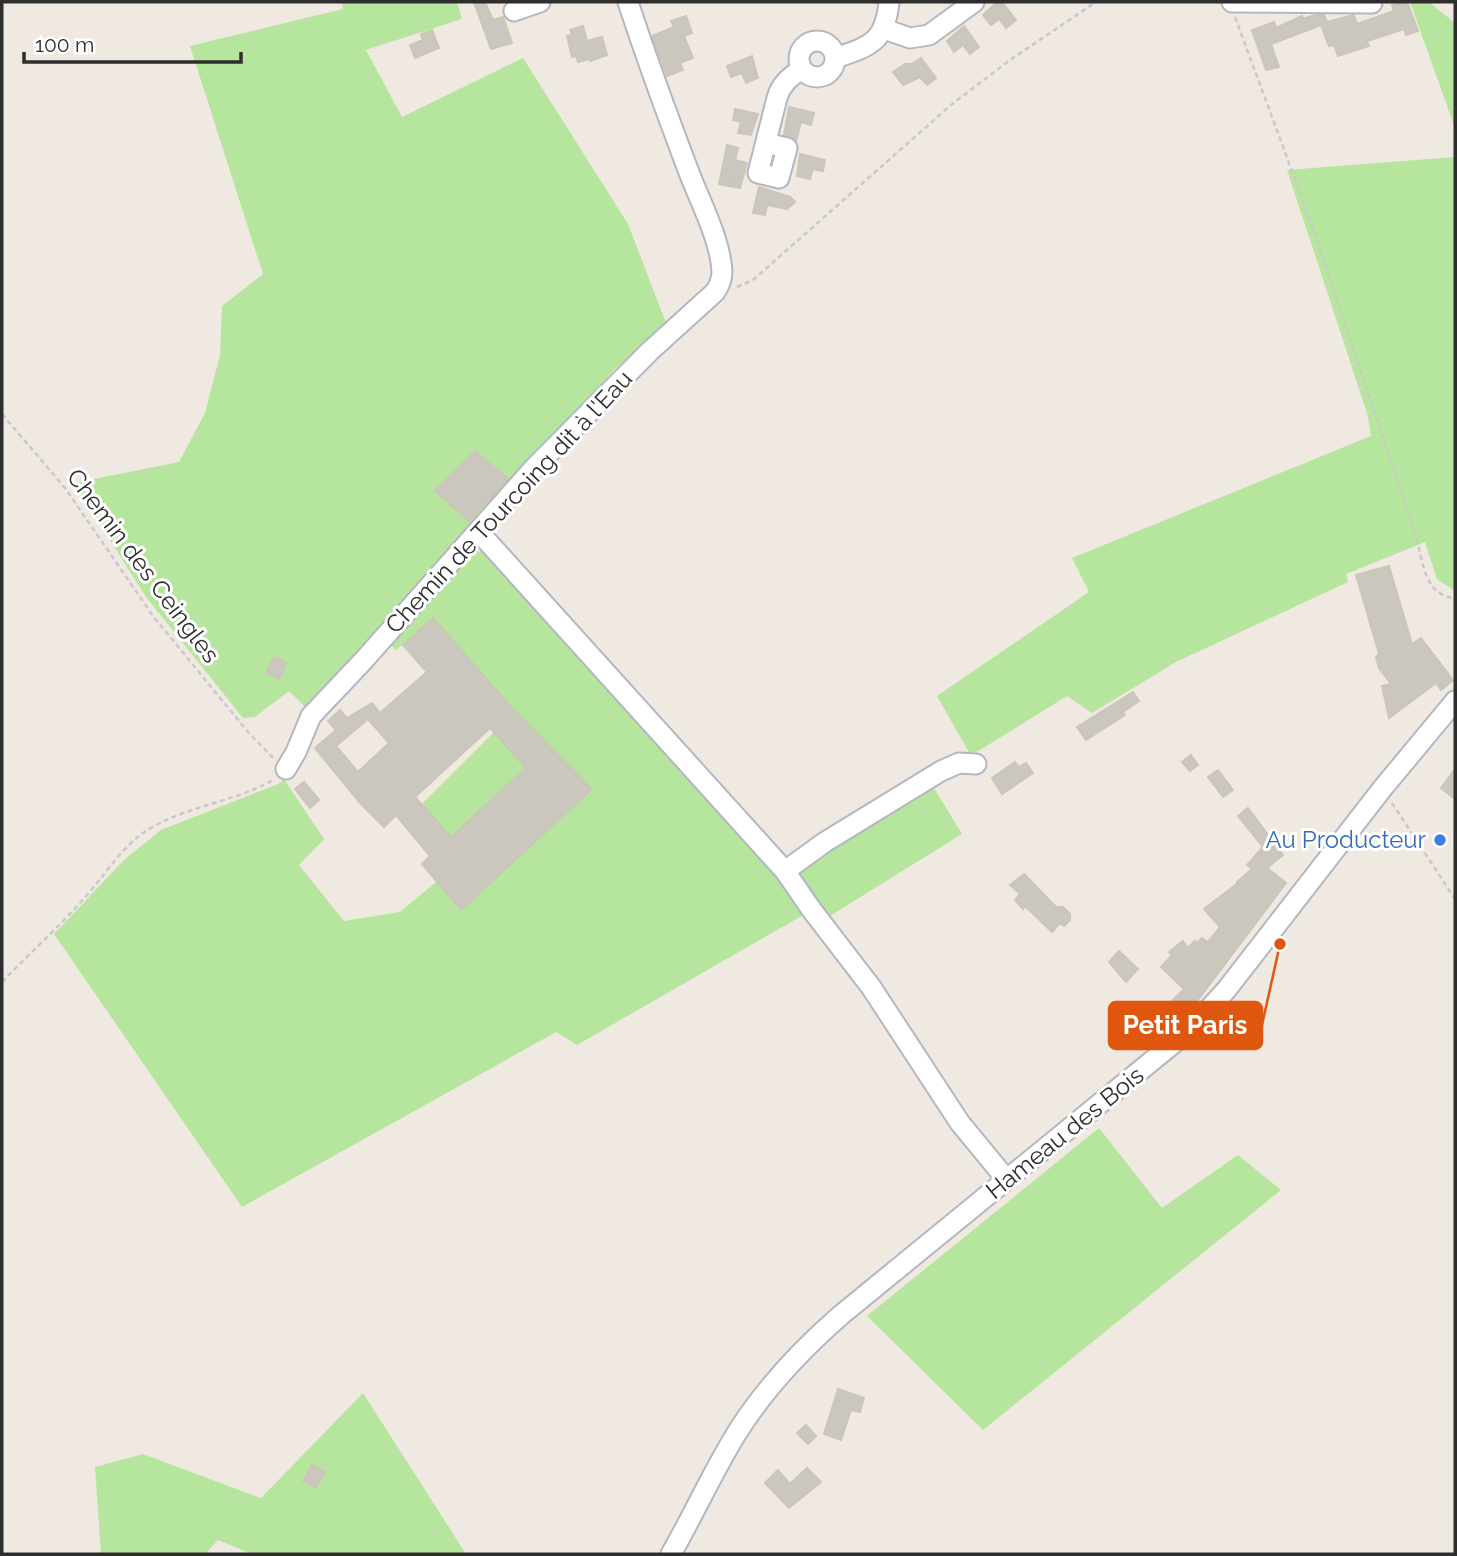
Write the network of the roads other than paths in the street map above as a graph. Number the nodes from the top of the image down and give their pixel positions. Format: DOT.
graph roads {
  1 [pos="540,2"];
  2 [pos="628,2"];
  3 [pos="889,2"];
  4 [pos="974,2"];
  5 [pos="1233,2"];
  6 [pos="1372,3"];
  7 [pos="514,11"];
  8 [pos="884,29"];
  9 [pos="835,58"];
  10 [pos="801,69"];
  11 [pos="766,143"];
  12 [pos="478,531"];
  13 [pos="1455,701"];
  14 [pos="976,764"];
  15 [pos="286,769"];
  16 [pos="785,871"];
  17 [pos="1007,1180"];
  18 [pos="671,1554"];
  1 -- 7 [label="street"];
  2 -- 12 [label="street, Chemin de Tourcoing dit à l'Eau"];
  3 -- 8 [label="street"];
  4 -- 8 [label="street"];
  5 -- 6 [label="street"];
  8 -- 9 [label="street"];
  9 -- 10 [label="street"];
  9 -- 10 [label="street"];
  10 -- 11 [label="street"];
  12 -- 15 [label="street, Chemin de Tourcoing dit à l'Eau"];
  12 -- 16 [label="street"];
  13 -- 17 [label="street, Hameau des Bois"];
  14 -- 16 [label="street"];
  16 -- 17 [label="street"];
  17 -- 18 [label="street, Hameau des Bois"];
}
